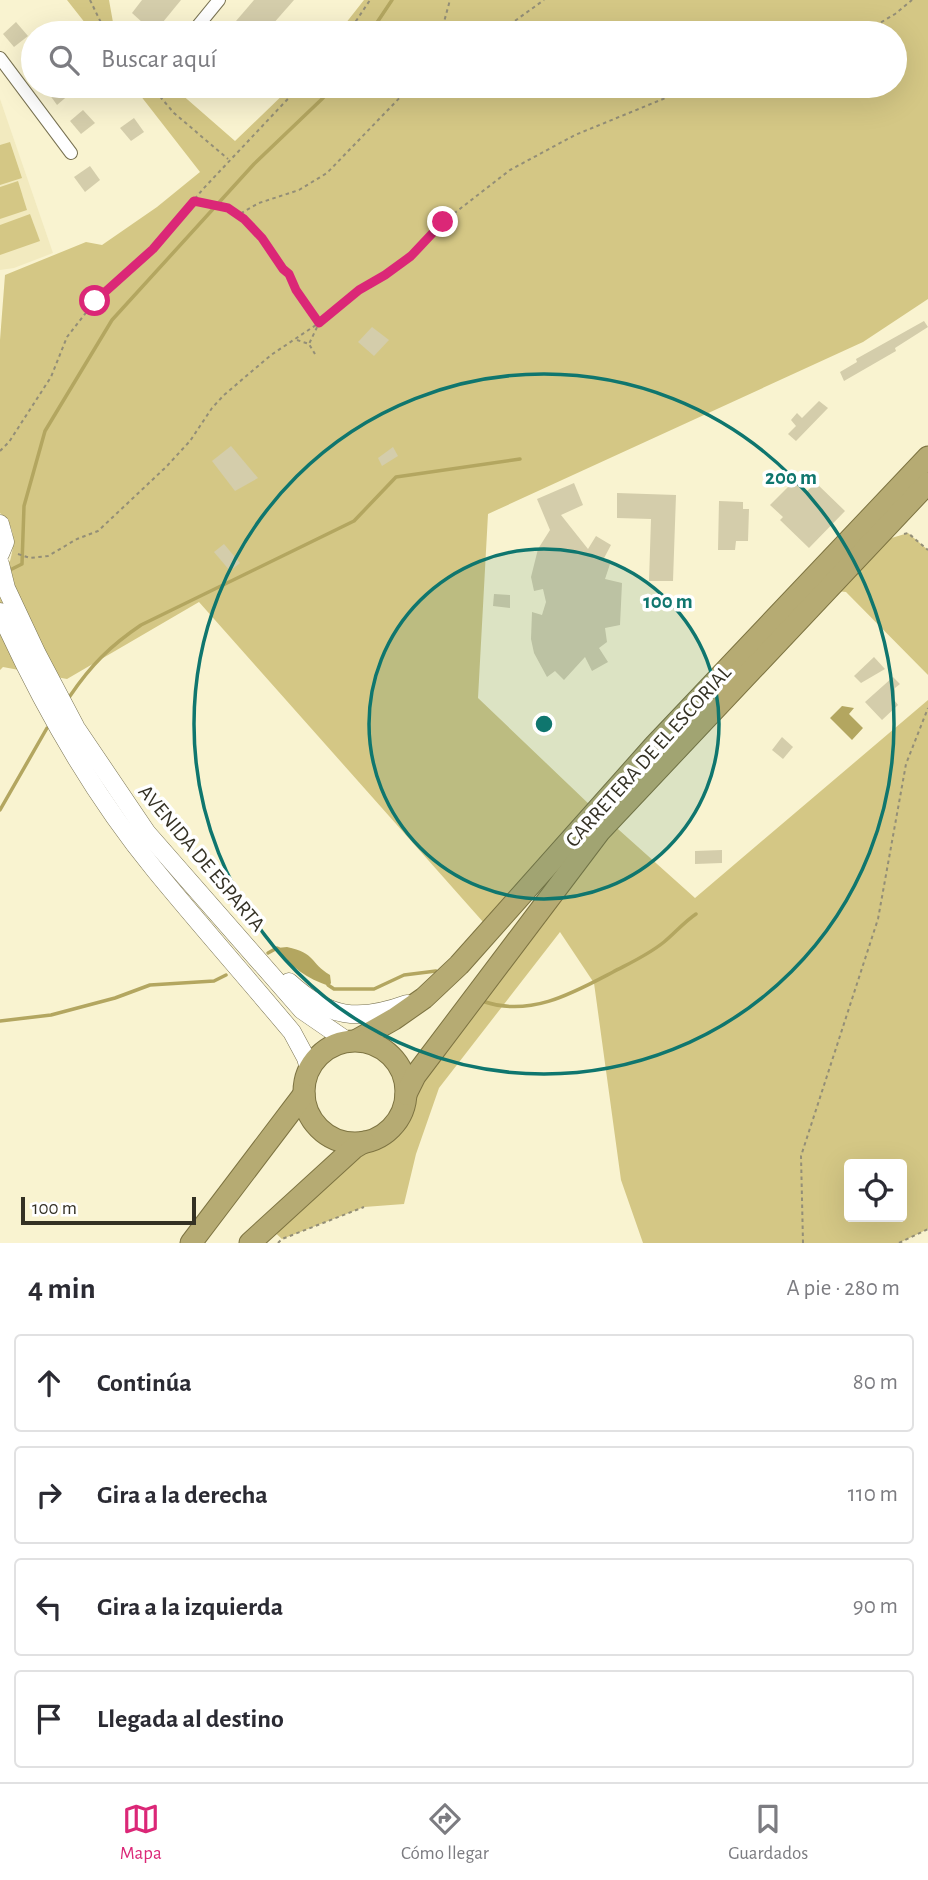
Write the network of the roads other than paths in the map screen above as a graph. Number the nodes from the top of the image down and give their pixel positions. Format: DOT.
graph roads {
  1 [pos="219,0"];
  2 [pos="202,21"];
  3 [pos="0,58"];
  4 [pos="21,86"];
  5 [pos="30,98"];
  6 [pos="71,153"];
  7 [pos="928,457"];
  8 [pos="928,483"];
  9 [pos="0,524"];
  10 [pos="1,556"];
  11 [pos="0,611"];
  12 [pos="218,915"];
  13 [pos="424,998"];
  14 [pos="352,1041"];
  15 [pos="309,1069"];
  16 [pos="304,1094"];
  17 [pos="406,1094"];
  18 [pos="364,1142"];
  19 [pos="191,1243"];
  20 [pos="250,1243"];
  1 -- 2 [label="street"];
  3 -- 4 [label="street"];
  5 -- 6 [label="street"];
  7 -- 13 [label="highway, CARRETERA DE EL ESCORIAL"];
  8 -- 17 [label="highway, CARRETERA DE EL ESCORIAL"];
  9 -- 10 [label="main road, AVENIDA DE ESPARTA"];
  10 -- 12 [label="main road, AVENIDA DE ESPARTA"];
  11 -- 15 [label="main road, AVENIDA DE ESPARTA"];
  12 -- 13 [label="main road"];
  12 -- 14 [label="main road, AVENIDA DE ESPARTA"];
  13 -- 14 [label="highway, CARRETERA DE EL ESCORIAL"];
  14 -- 15 [label="highway"];
  14 -- 17 [label="highway"];
  15 -- 16 [label="highway"];
  16 -- 18 [label="highway"];
  16 -- 19 [label="highway"];
  17 -- 18 [label="highway"];
  18 -- 20 [label="highway"];
}
